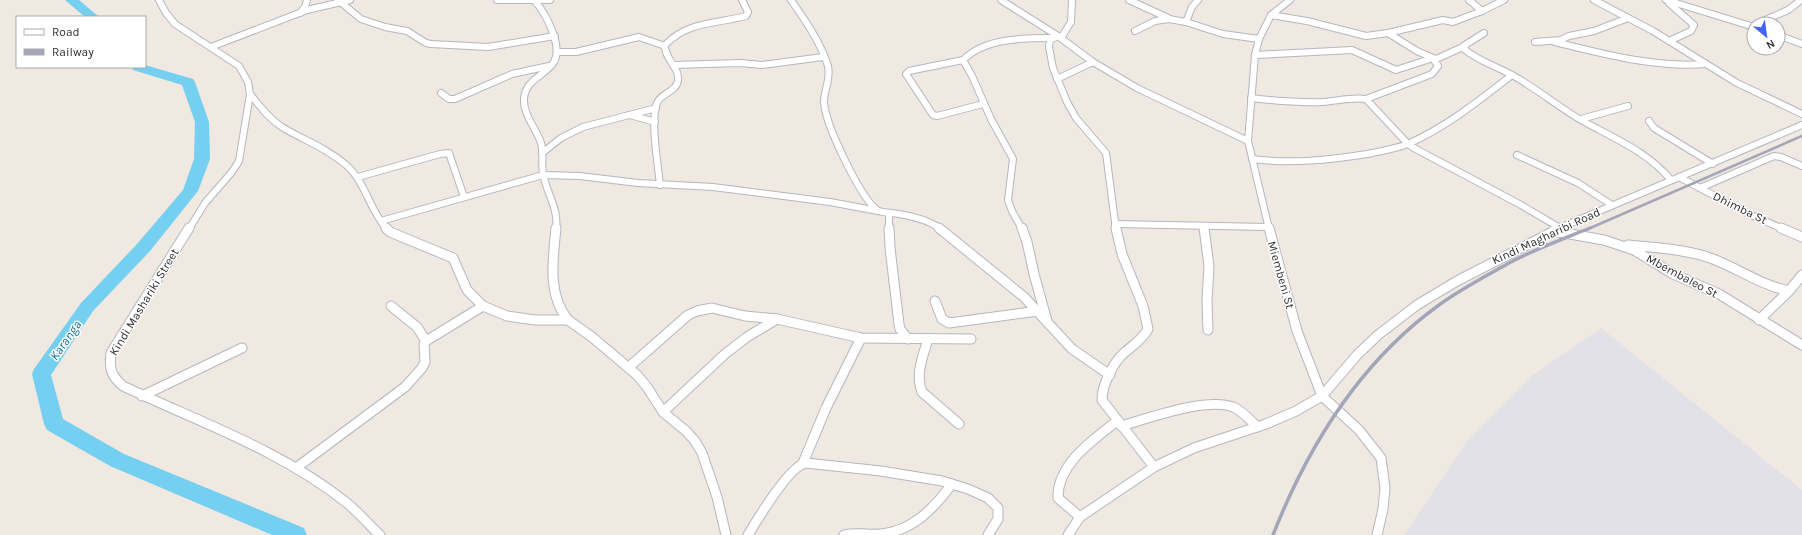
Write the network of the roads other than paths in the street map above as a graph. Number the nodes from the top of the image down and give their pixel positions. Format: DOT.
graph roads {
  1 [pos="159,0"];
  2 [pos="307,0"];
  3 [pos="350,0"];
  4 [pos="497,0"];
  5 [pos="550,0"];
  6 [pos="742,0"];
  7 [pos="791,0"];
  8 [pos="1001,0"];
  9 [pos="1072,0"];
  10 [pos="1129,0"];
  11 [pos="1198,0"];
  12 [pos="1290,0"];
  13 [pos="1469,0"];
  14 [pos="1504,0"];
  15 [pos="1594,0"];
  16 [pos="1667,0"];
  17 [pos="1801,0"];
  18 [pos="340,1"];
  19 [pos="536,1"];
  20 [pos="1482,11"];
  21 [pos="300,13"];
  22 [pos="1271,15"];
  23 [pos="1772,16"];
  24 [pos="1628,18"];
  25 [pos="1169,19"];
  26 [pos="1186,22"];
  27 [pos="1746,24"];
  28 [pos="1136,32"];
  29 [pos="1388,33"];
  30 [pos="1484,33"];
  31 [pos="555,36"];
  32 [pos="1057,37"];
  33 [pos="1786,38"];
  34 [pos="1259,39"];
  35 [pos="1669,41"];
  36 [pos="1535,42"];
  37 [pos="1555,42"];
  38 [pos="1802,44"];
  39 [pos="665,46"];
  40 [pos="1465,46"];
  41 [pos="211,47"];
  42 [pos="558,52"];
  43 [pos="1255,54"];
  44 [pos="823,57"];
  45 [pos="1435,58"];
  46 [pos="963,60"];
  47 [pos="1093,62"];
  48 [pos="1706,64"];
  49 [pos="552,65"];
  50 [pos="673,66"];
  51 [pos="1512,75"];
  52 [pos="1057,79"];
  53 [pos="440,93"];
  54 [pos="250,94"];
  55 [pos="1251,98"];
  56 [pos="1366,99"];
  57 [pos="983,104"];
  58 [pos="1628,106"];
  59 [pos="656,108"];
  60 [pos="1802,114"];
  61 [pos="630,115"];
  62 [pos="1581,120"];
  63 [pos="655,122"];
  64 [pos="1648,122"];
  65 [pos="1802,125"];
  66 [pos="1248,141"];
  67 [pos="1408,144"];
  68 [pos="542,153"];
  69 [pos="1517,154"];
  70 [pos="1252,159"];
  71 [pos="1713,164"];
  72 [pos="1802,166"];
  73 [pos="543,175"];
  74 [pos="358,177"];
  75 [pos="1679,177"];
  76 [pos="1671,180"];
  77 [pos="660,185"];
  78 [pos="1700,188"];
  79 [pos="464,197"];
  80 [pos="1612,205"];
  81 [pos="878,211"];
  82 [pos="889,213"];
  83 [pos="381,221"];
  84 [pos="1114,224"];
  85 [pos="1204,227"];
  86 [pos="1268,227"];
  87 [pos="1560,228"];
  88 [pos="1552,231"];
  89 [pos="1802,237"];
  90 [pos="1621,244"];
  91 [pos="1802,275"];
  92 [pos="1790,291"];
  93 [pos="935,301"];
  94 [pos="391,306"];
  95 [pos="483,306"];
  96 [pos="1038,310"];
  97 [pos="777,319"];
  98 [pos="568,320"];
  99 [pos="1759,320"];
  100 [pos="1048,324"];
  101 [pos="1208,330"];
  102 [pos="861,338"];
  103 [pos="908,339"];
  104 [pos="928,339"];
  105 [pos="971,339"];
  106 [pos="426,341"];
  107 [pos="1802,345"];
  108 [pos="242,348"];
  109 [pos="630,367"];
  110 [pos="1110,375"];
  111 [pos="142,396"];
  112 [pos="1322,396"];
  113 [pos="663,412"];
  114 [pos="959,424"];
  115 [pos="1119,424"];
  116 [pos="1257,427"];
  117 [pos="803,463"];
  118 [pos="1154,467"];
  119 [pos="296,468"];
  120 [pos="952,484"];
  121 [pos="1080,517"];
  122 [pos="380,535"];
  123 [pos="726,535"];
  124 [pos="748,535"];
  125 [pos="844,535"];
  126 [pos="988,535"];
  127 [pos="1068,535"];
  128 [pos="1376,535"];
  1 -- 41 [label="street, Kindi Mashariki Street"];
  2 -- 21 [label="street"];
  3 -- 18 [label="street"];
  4 -- 19 [label="street"];
  5 -- 19 [label="street"];
  6 -- 39 [label="street"];
  7 -- 44 [label="street"];
  8 -- 32 [label="street"];
  9 -- 32 [label="street"];
  10 -- 25 [label="street"];
  11 -- 26 [label="street"];
  12 -- 22 [label="street, Miembeni St"];
  13 -- 20 [label="street"];
  14 -- 20 [label="street"];
  15 -- 24 [label="street"];
  16 -- 27 [label="street"];
  16 -- 35 [label="street"];
  17 -- 23 [label="street"];
  18 -- 21 [label="street"];
  18 -- 31 [label="street"];
  19 -- 31 [label="street"];
  20 -- 29 [label="street"];
  21 -- 41 [label="street"];
  22 -- 29 [label="street"];
  22 -- 34 [label="street, Miembeni St"];
  24 -- 35 [label="street"];
  24 -- 37 [label="street"];
  25 -- 26 [label="street"];
  25 -- 28 [label="street"];
  26 -- 34 [label="street"];
  29 -- 45 [label="street"];
  30 -- 40 [label="street"];
  31 -- 42 [label="street"];
  32 -- 46 [label="street"];
  32 -- 47 [label="street"];
  32 -- 52 [label="street"];
  33 -- 38 [label="street"];
  34 -- 43 [label="street, Miembeni St"];
  35 -- 48 [label="street"];
  36 -- 37 [label="street"];
  37 -- 48 [label="street"];
  39 -- 42 [label="street"];
  39 -- 50 [label="street"];
  40 -- 45 [label="street"];
  40 -- 51 [label="street"];
  41 -- 54 [label="street, Kindi Mashariki Street"];
  42 -- 49 [label="street"];
  43 -- 45 [label="street"];
  43 -- 55 [label="street, Miembeni St"];
  44 -- 50 [label="street"];
  44 -- 81 [label="street"];
  45 -- 56 [label="street"];
  46 -- 57 [label="street"];
  46 -- 57 [label="street"];
  47 -- 52 [label="street"];
  47 -- 66 [label="street"];
  48 -- 60 [label="street"];
  49 -- 53 [label="street"];
  49 -- 68 [label="street"];
  50 -- 59 [label="street"];
  51 -- 62 [label="street"];
  51 -- 67 [label="street"];
  52 -- 84 [label="street"];
  54 -- 74 [label="street"];
  54 -- 111 [label="street, Kindi Mashariki Street"];
  55 -- 56 [label="street"];
  55 -- 66 [label="street, Miembeni St"];
  56 -- 67 [label="street"];
  57 -- 100 [label="street"];
  58 -- 62 [label="street"];
  59 -- 61 [label="street"];
  59 -- 63 [label="street"];
  61 -- 63 [label="street"];
  61 -- 68 [label="street"];
  62 -- 76 [label="street"];
  63 -- 77 [label="street"];
  64 -- 71 [label="street"];
  65 -- 71 [label="street, Kindi Magharibi Road"];
  66 -- 70 [label="street, Miembeni St"];
  67 -- 70 [label="street"];
  67 -- 87 [label="street"];
  68 -- 73 [label="street"];
  69 -- 80 [label="street"];
  70 -- 86 [label="street, Miembeni St"];
  71 -- 75 [label="street, Kindi Magharibi Road"];
  72 -- 78 [label="street"];
  73 -- 77 [label="street"];
  73 -- 79 [label="street"];
  73 -- 98 [label="street"];
  74 -- 79 [label="street"];
  74 -- 83 [label="street"];
  75 -- 76 [label="street, Kindi Magharibi Road"];
  75 -- 78 [label="street, Dhimba St"];
  76 -- 80 [label="street, Kindi Magharibi Road"];
  77 -- 81 [label="street"];
  78 -- 89 [label="street, Dhimba St"];
  79 -- 83 [label="street"];
  80 -- 87 [label="street, Kindi Magharibi Road"];
  81 -- 82 [label="street"];
  82 -- 96 [label="street"];
  82 -- 103 [label="street"];
  83 -- 95 [label="street"];
  84 -- 85 [label="street"];
  84 -- 110 [label="street"];
  85 -- 86 [label="street"];
  85 -- 101 [label="street"];
  86 -- 112 [label="street, Miembeni St"];
  87 -- 88 [label="street, Kindi Magharibi Road"];
  88 -- 90 [label="street, Mbembaleo St"];
  88 -- 112 [label="street, Kindi Magharibi Road"];
  90 -- 92 [label="street"];
  90 -- 99 [label="street, Mbembaleo St"];
  91 -- 92 [label="street"];
  92 -- 99 [label="street"];
  93 -- 96 [label="street"];
  94 -- 106 [label="street"];
  95 -- 98 [label="street"];
  95 -- 106 [label="street"];
  96 -- 100 [label="street"];
  97 -- 102 [label="street"];
  97 -- 109 [label="street"];
  97 -- 113 [label="street"];
  98 -- 109 [label="street"];
  99 -- 107 [label="street, Mbembaleo St"];
  100 -- 110 [label="street"];
  102 -- 103 [label="street"];
  102 -- 117 [label="street"];
  103 -- 104 [label="street"];
  104 -- 105 [label="street"];
  104 -- 114 [label="street"];
  106 -- 119 [label="street"];
  108 -- 111 [label="street"];
  109 -- 113 [label="street"];
  110 -- 115 [label="street"];
  111 -- 119 [label="street, Kindi Mashariki Street"];
  112 -- 116 [label="street, Kindi Magharibi Road"];
  112 -- 128 [label="street, Miembeni St"];
  113 -- 123 [label="street"];
  115 -- 116 [label="street"];
  115 -- 118 [label="street"];
  115 -- 121 [label="street"];
  116 -- 118 [label="street, Kindi Magharibi Road"];
  117 -- 120 [label="street"];
  117 -- 124 [label="street"];
  118 -- 121 [label="street, Kindi Magharibi Road"];
  119 -- 122 [label="street, Kindi Mashariki Street"];
  120 -- 125 [label="street"];
  120 -- 126 [label="street"];
  121 -- 127 [label="street"];
}
